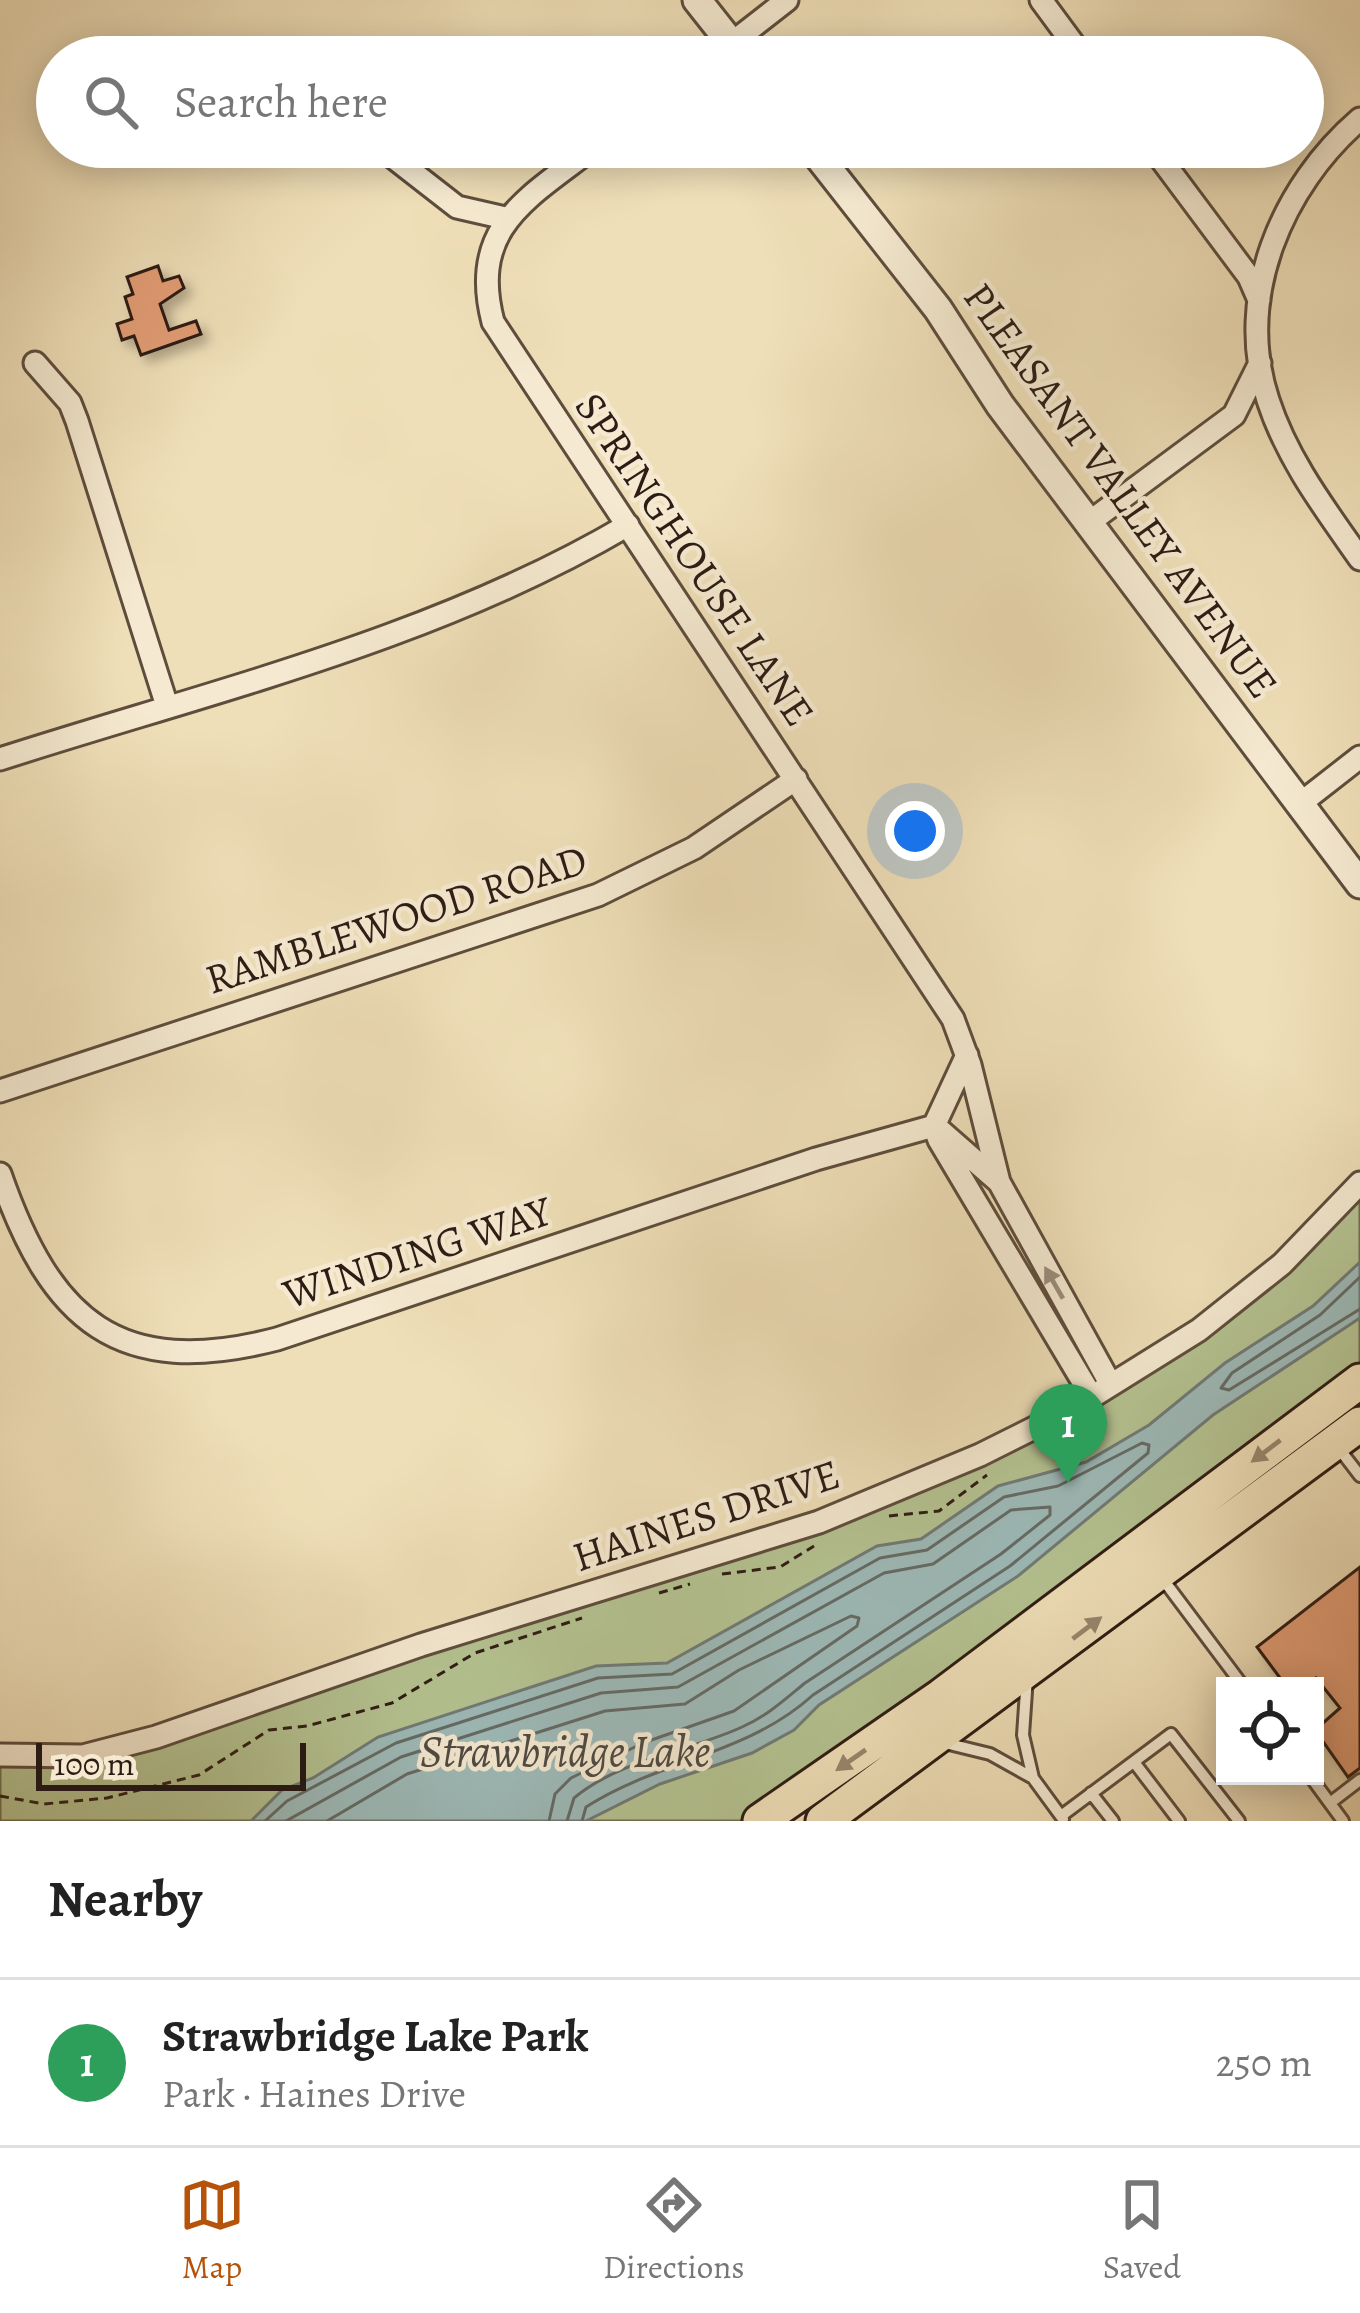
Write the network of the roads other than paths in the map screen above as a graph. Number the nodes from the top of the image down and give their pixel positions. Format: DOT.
graph roads {
  1 [pos="698,0"];
  2 [pos="787,0"];
  3 [pos="1041,0"];
  4 [pos="719,36"];
  5 [pos="748,36"];
  6 [pos="1068,36"];
  7 [pos="1360,119"];
  8 [pos="1324,153"];
  9 [pos="407,168"];
  10 [pos="568,168"];
  11 [pos="827,168"];
  12 [pos="1168,168"];
  13 [pos="1313,168"];
  14 [pos="505,218"];
  15 [pos="1259,300"];
  16 [pos="1260,362"];
  17 [pos="35,363"];
  18 [pos="1091,521"];
  19 [pos="628,525"];
  20 [pos="1360,560"];
  21 [pos="167,706"];
  22 [pos="1360,757"];
  23 [pos="0,759"];
  24 [pos="796,779"];
  25 [pos="1301,803"];
  26 [pos="1360,884"];
  27 [pos="967,1055"];
  28 [pos="0,1091"];
  29 [pos="934,1126"];
  30 [pos="0,1174"];
  31 [pos="999,1182"];
  32 [pos="1360,1183"];
  33 [pos="1360,1381"];
  34 [pos="1102,1391"];
  35 [pos="1347,1434"];
  36 [pos="1360,1476"];
  37 [pos="1159,1574"];
  38 [pos="1027,1673"];
  39 [pos="1236,1677"];
  40 [pos="935,1741"];
  41 [pos="0,1755"];
  42 [pos="1134,1762"];
  43 [pos="1033,1778"];
  44 [pos="1360,1780"];
  45 [pos="1317,1785"];
  46 [pos="1091,1793"];
  47 [pos="1330,1803"];
  48 [pos="1063,1818"];
  49 [pos="760,1821"];
  50 [pos="823,1821"];
  51 [pos="1113,1821"];
  52 [pos="1179,1821"];
  53 [pos="1240,1821"];
  54 [pos="1343,1821"];
  1 -- 4 [label="street"];
  2 -- 5 [label="street"];
  3 -- 6 [label="street"];
  7 -- 8 [label="street"];
  9 -- 14 [label="street"];
  10 -- 14 [label="street"];
  11 -- 18 [label="street, PLEASANT VALLEY AVENUE"];
  12 -- 15 [label="street"];
  13 -- 15 [label="street"];
  14 -- 19 [label="street, SPRINGHOUSE LANE"];
  15 -- 16 [label="street"];
  16 -- 18 [label="street"];
  16 -- 20 [label="street"];
  17 -- 21 [label="street"];
  18 -- 25 [label="street, PLEASANT VALLEY AVENUE"];
  19 -- 21 [label="street"];
  19 -- 24 [label="street, SPRINGHOUSE LANE"];
  21 -- 23 [label="street"];
  22 -- 25 [label="street"];
  24 -- 27 [label="street, SPRINGHOUSE LANE"];
  24 -- 28 [label="street, RAMBLEWOOD ROAD"];
  25 -- 26 [label="street, PLEASANT VALLEY AVENUE"];
  27 -- 29 [label="street"];
  27 -- 31 [label="street, SPRINGHOUSE LANE"];
  29 -- 30 [label="street, WINDING WAY"];
  29 -- 31 [label="street, SPRINGHOUSE LANE"];
  29 -- 34 [label="street"];
  34 -- 31 [label="street, SPRINGHOUSE LANE, one-way"];
  32 -- 34 [label="street, HAINES DRIVE"];
  33 -- 49 [label="highway, one-way"];
  34 -- 41 [label="street, HAINES DRIVE"];
  35 -- 36 [label="lane"];
  35 -- 37 [label="highway"];
  38 -- 37 [label="highway, one-way"];
  37 -- 39 [label="lane"];
  38 -- 40 [label="highway"];
  38 -- 43 [label="lane"];
  40 -- 43 [label="lane"];
  40 -- 50 [label="highway"];
  42 -- 46 [label="lane"];
  42 -- 52 [label="lane"];
  42 -- 53 [label="lane"];
  43 -- 48 [label="lane"];
  44 -- 47 [label="lane"];
  45 -- 47 [label="lane"];
  46 -- 48 [label="lane"];
  46 -- 51 [label="lane"];
  47 -- 54 [label="lane"];
}
